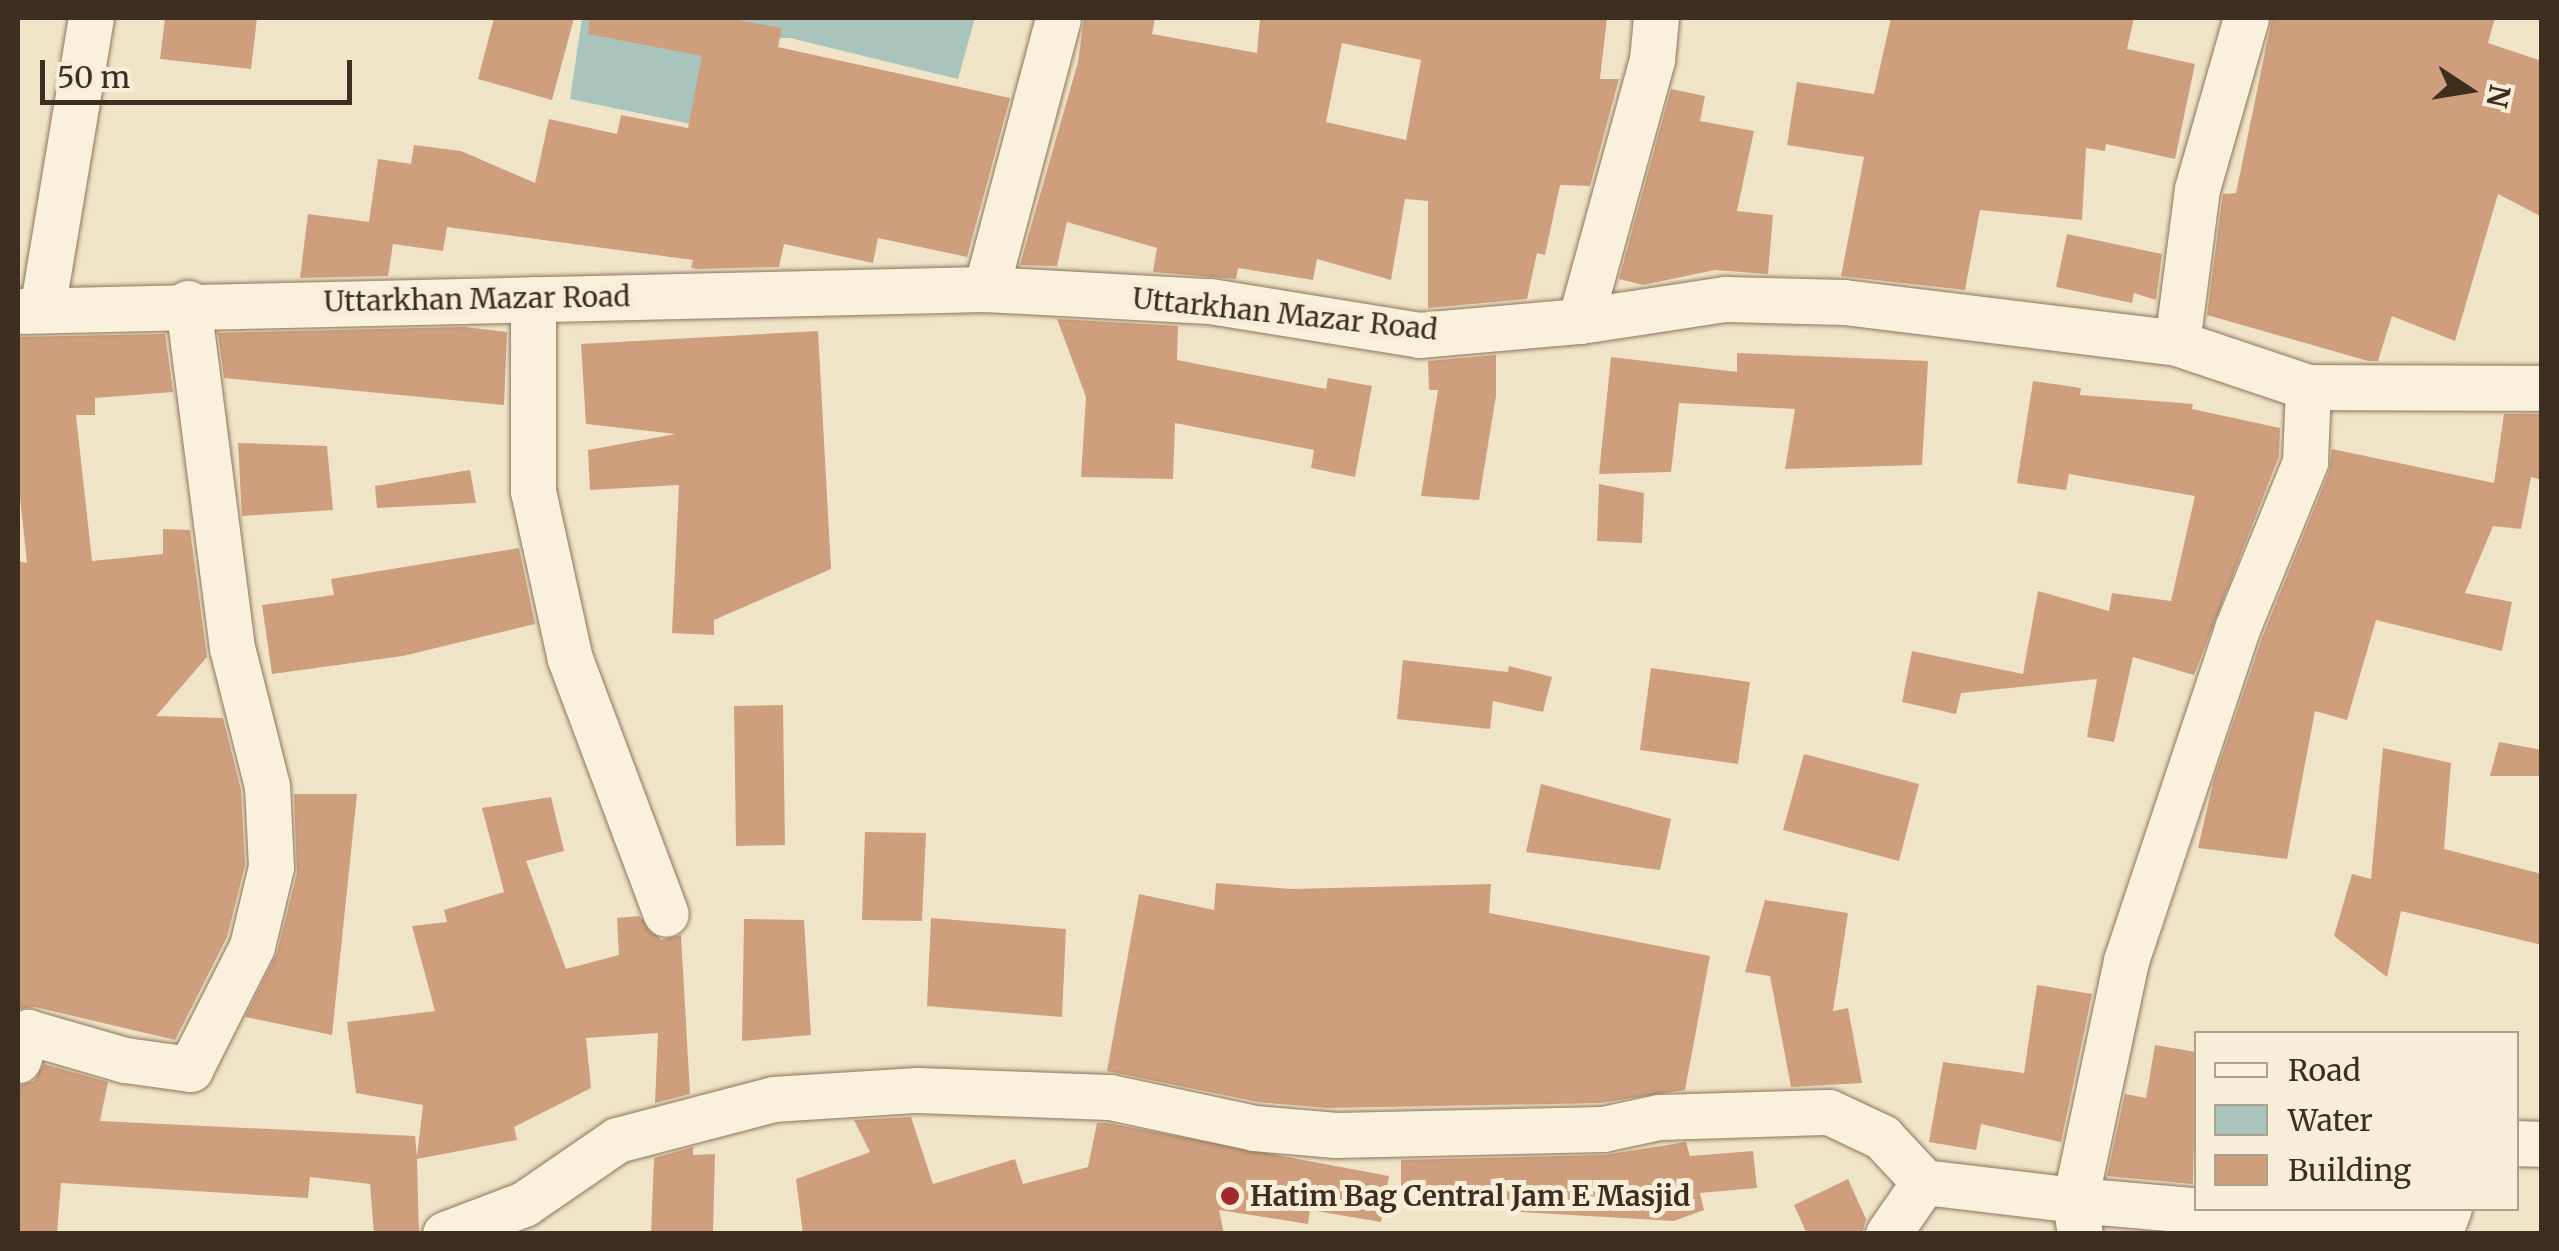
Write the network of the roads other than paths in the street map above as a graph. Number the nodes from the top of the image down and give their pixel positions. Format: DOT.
graph roads {
  1 [pos="91,18"];
  2 [pos="1058,18"];
  3 [pos="1656,18"];
  4 [pos="2246,18"];
  5 [pos="986,288"];
  6 [pos="533,299"];
  7 [pos="188,303"];
  8 [pos="30,310"];
  9 [pos="1580,321"];
  10 [pos="2177,343"];
  11 [pos="2308,386"];
  12 [pos="2542,388"];
  13 [pos="666,914"];
  14 [pos="18,1060"];
  15 [pos="1924,1182"];
  16 [pos="2448,1211"];
  17 [pos="2078,1217"];
  18 [pos="446,1234"];
  19 [pos="1888,1234"];
  1 -- 8 [label="street"];
  2 -- 5 [label="street"];
  3 -- 9 [label="street"];
  4 -- 10 [label="street"];
  5 -- 6 [label="street, Uttarkhan Mazar Road"];
  5 -- 9 [label="street, Uttarkhan Mazar Road"];
  6 -- 7 [label="street, Uttarkhan Mazar Road"];
  6 -- 13 [label="street"];
  7 -- 8 [label="street, Uttarkhan Mazar Road"];
  7 -- 14 [label="street"];
  9 -- 10 [label="street, Uttarkhan Mazar Road"];
  10 -- 11 [label="street, Uttarkhan Mazar Road"];
  11 -- 12 [label="street, Uttarkhan Mazar Road"];
  11 -- 17 [label="street"];
  15 -- 17 [label="street"];
  15 -- 18 [label="street"];
  15 -- 19 [label="street"];
  16 -- 17 [label="street"];
}
